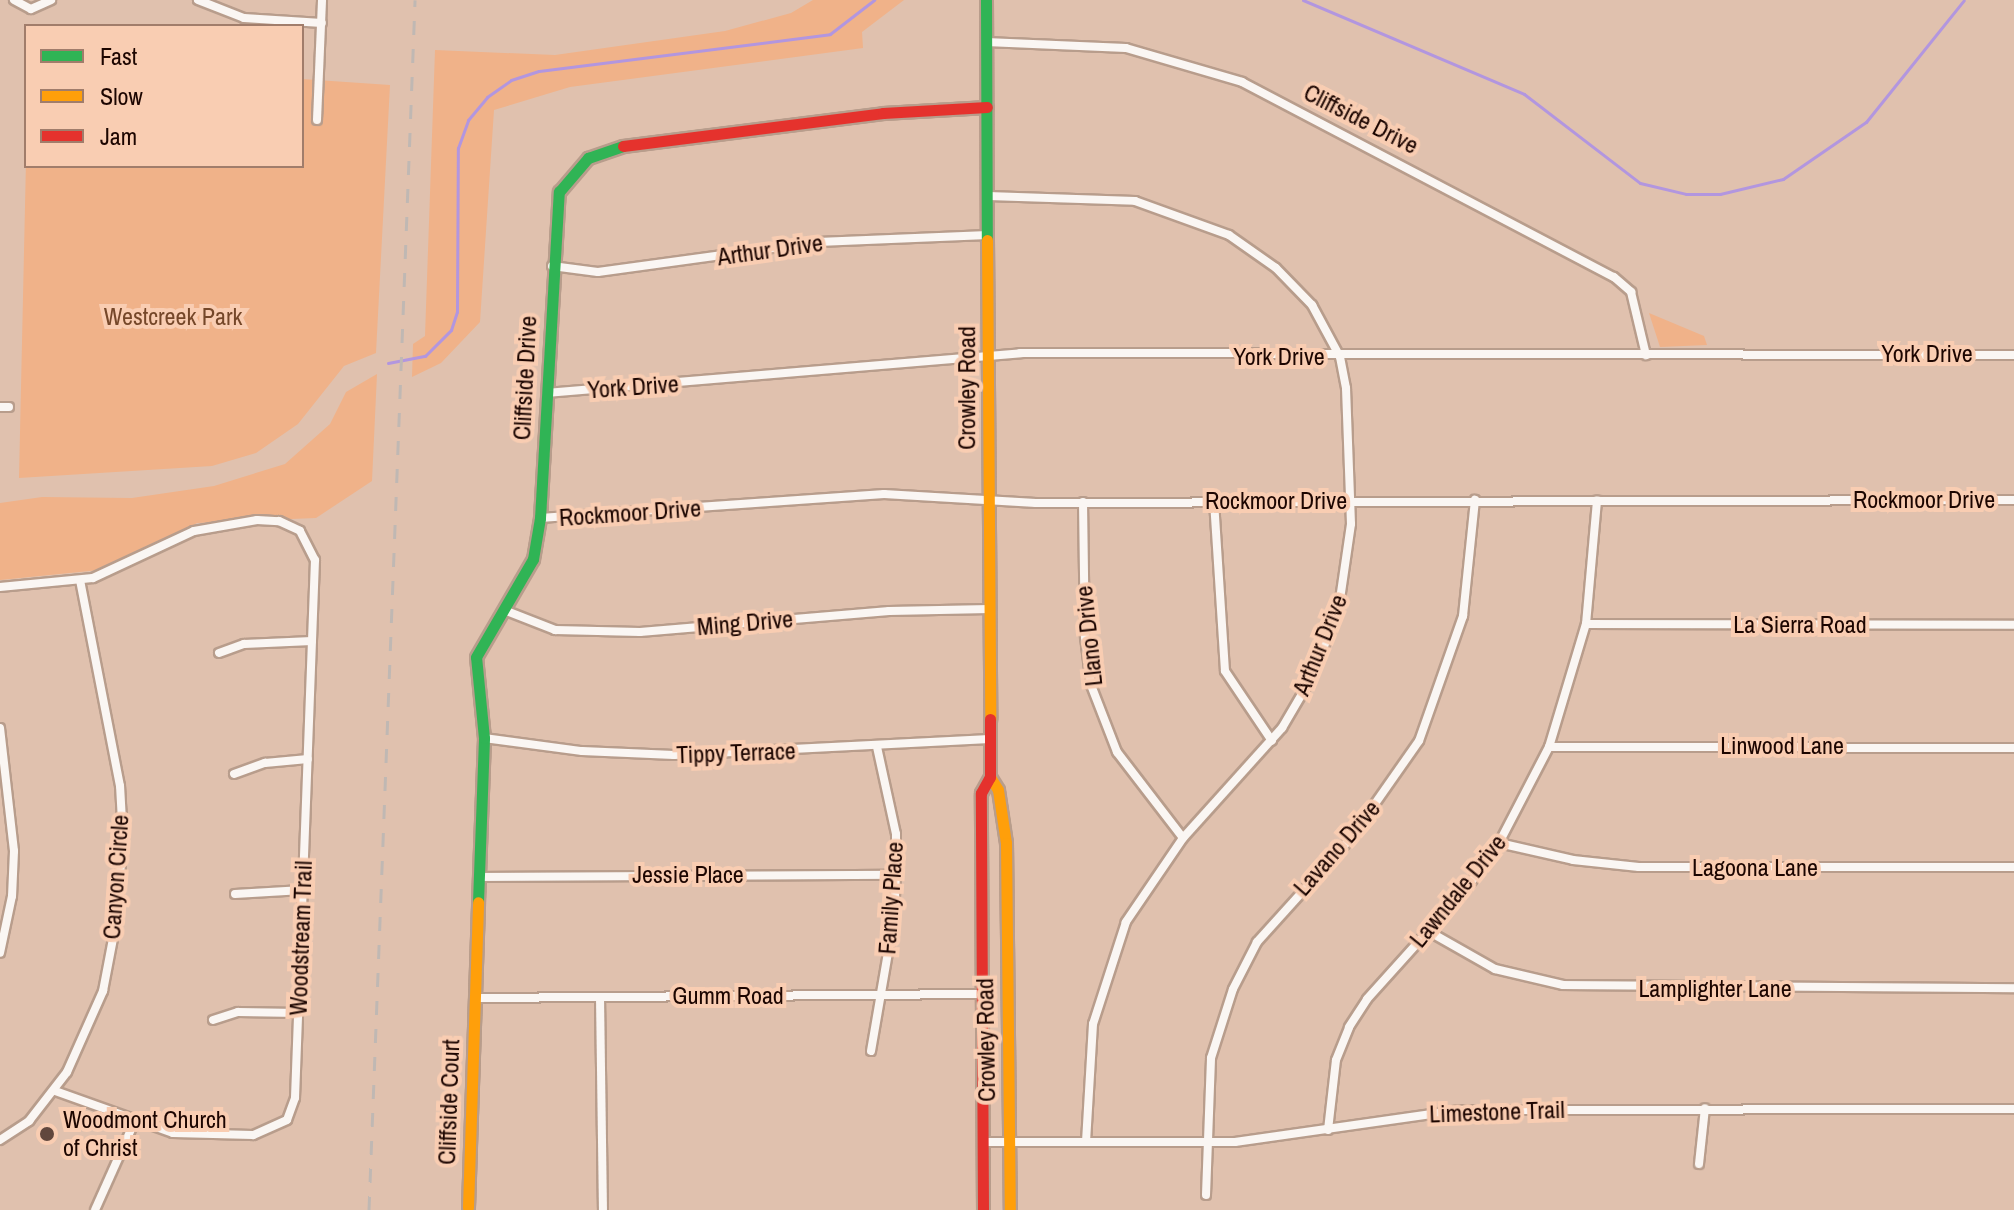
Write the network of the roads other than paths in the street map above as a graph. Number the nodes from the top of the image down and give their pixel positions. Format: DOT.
graph roads {
  1 [pos="14,0"];
  2 [pos="51,0"];
  3 [pos="198,0"];
  4 [pos="322,0"];
  5 [pos="986,0"];
  6 [pos="322,23"];
  7 [pos="986,42"];
  8 [pos="987,107"];
  9 [pos="317,120"];
  10 [pos="988,196"];
  11 [pos="988,235"];
  12 [pos="552,266"];
  13 [pos="1646,355"];
  14 [pos="2014,355"];
  15 [pos="1340,357"];
  16 [pos="989,358"];
  17 [pos="547,393"];
  18 [pos="989,499"];
  19 [pos="1352,500"];
  20 [pos="1475,500"];
  21 [pos="1597,500"];
  22 [pos="2014,500"];
  23 [pos="1214,501"];
  24 [pos="1083,502"];
  25 [pos="540,518"];
  26 [pos="80,581"];
  27 [pos="0,587"];
  28 [pos="990,609"];
  29 [pos="504,610"];
  30 [pos="1586,624"];
  31 [pos="2014,625"];
  32 [pos="312,641"];
  33 [pos="219,653"];
  34 [pos="0,728"];
  35 [pos="484,738"];
  36 [pos="990,739"];
  37 [pos="1272,741"];
  38 [pos="877,747"];
  39 [pos="1549,747"];
  40 [pos="2014,748"];
  41 [pos="308,759"];
  42 [pos="234,774"];
  43 [pos="990,777"];
  44 [pos="1183,838"];
  45 [pos="1499,843"];
  46 [pos="2014,867"];
  47 [pos="896,875"];
  48 [pos="479,877"];
  49 [pos="303,890"];
  50 [pos="235,894"];
  51 [pos="1428,931"];
  52 [pos="0,953"];
  53 [pos="2014,988"];
  54 [pos="981,994"];
  55 [pos="881,995"];
  56 [pos="600,997"];
  57 [pos="475,998"];
  58 [pos="298,1013"];
  59 [pos="213,1020"];
  60 [pos="871,1051"];
  61 [pos="55,1091"];
  62 [pos="1705,1108"];
  63 [pos="2014,1109"];
  64 [pos="134,1123"];
  65 [pos="1328,1130"];
  66 [pos="0,1140"];
  67 [pos="982,1142"];
  68 [pos="1009,1142"];
  69 [pos="1086,1142"];
  70 [pos="1206,1143"];
  71 [pos="1699,1164"];
  72 [pos="1206,1195"];
  73 [pos="468,1207"];
  74 [pos="95,1210"];
  75 [pos="603,1210"];
  76 [pos="983,1210"];
  77 [pos="1010,1210"];
  1 -- 2 [label="street"];
  3 -- 6 [label="street"];
  4 -- 6 [label="street"];
  5 -- 7 [label="main road, Crowley Road"];
  6 -- 9 [label="street"];
  7 -- 8 [label="main road, Crowley Road"];
  7 -- 13 [label="street, Cliffside Drive"];
  8 -- 10 [label="main road, Crowley Road"];
  8 -- 12 [label="main road, Cliffside Drive"];
  10 -- 11 [label="main road, Crowley Road"];
  10 -- 15 [label="street, Arthur Drive"];
  11 -- 12 [label="street, Arthur Drive"];
  11 -- 16 [label="main road, Crowley Road"];
  12 -- 17 [label="main road, Cliffside Drive"];
  13 -- 14 [label="street, York Drive"];
  13 -- 15 [label="street, York Drive"];
  15 -- 16 [label="street, York Drive"];
  15 -- 19 [label="street, Arthur Drive"];
  16 -- 17 [label="street, York Drive"];
  16 -- 18 [label="main road, Crowley Road"];
  17 -- 25 [label="main road, Cliffside Drive"];
  18 -- 24 [label="street, Rockmoor Drive"];
  18 -- 25 [label="street, Rockmoor Drive"];
  18 -- 28 [label="main road, Crowley Road"];
  19 -- 20 [label="street, Rockmoor Drive"];
  19 -- 23 [label="street, Rockmoor Drive"];
  19 -- 37 [label="street, Arthur Drive"];
  20 -- 21 [label="street, Rockmoor Drive"];
  20 -- 70 [label="street, Lavano Drive"];
  21 -- 22 [label="street, Rockmoor Drive"];
  21 -- 30 [label="street, Lawndale Drive"];
  23 -- 24 [label="street, Rockmoor Drive"];
  23 -- 37 [label="street"];
  24 -- 44 [label="street, Llano Drive"];
  25 -- 29 [label="main road, Cliffside Drive"];
  26 -- 27 [label="street"];
  26 -- 32 [label="street, Woodstream Trail"];
  26 -- 61 [label="street, Canyon Circle"];
  28 -- 29 [label="street, Ming Drive"];
  28 -- 36 [label="main road, Crowley Road"];
  29 -- 35 [label="main road, Cliffside Drive"];
  30 -- 31 [label="street, La Sierra Road"];
  30 -- 39 [label="street, Lawndale Drive"];
  32 -- 33 [label="street"];
  32 -- 41 [label="street, Woodstream Trail"];
  34 -- 52 [label="street"];
  35 -- 38 [label="street, Tippy Terrace"];
  35 -- 48 [label="main road, Cliffside Drive"];
  36 -- 38 [label="street, Tippy Terrace"];
  36 -- 43 [label="main road, Crowley Road"];
  37 -- 44 [label="street, Arthur Drive"];
  38 -- 47 [label="street, Family Place"];
  39 -- 40 [label="street, Linwood Lane"];
  39 -- 45 [label="street, Lawndale Drive"];
  41 -- 42 [label="street"];
  41 -- 49 [label="street, Woodstream Trail"];
  43 -- 54 [label="main road, Crowley Road"];
  43 -- 68 [label="main road, Crowley Road"];
  44 -- 69 [label="street, Arthur Drive"];
  45 -- 46 [label="street, Lagoona Lane"];
  45 -- 51 [label="street, Lawndale Drive"];
  47 -- 48 [label="street, Jessie Place"];
  47 -- 55 [label="street, Family Place"];
  48 -- 57 [label="main road, Cliffside Drive"];
  49 -- 50 [label="street"];
  49 -- 58 [label="street, Woodstream Trail"];
  51 -- 53 [label="street, Lamplighter Lane"];
  51 -- 65 [label="street, Lawndale Drive"];
  54 -- 55 [label="street, Gumm Road"];
  54 -- 67 [label="main road, Crowley Road"];
  55 -- 56 [label="street, Gumm Road"];
  55 -- 60 [label="street, Family Place"];
  56 -- 57 [label="street, Gumm Road"];
  56 -- 75 [label="street"];
  57 -- 73 [label="main road, Cliffside Court"];
  58 -- 59 [label="street"];
  58 -- 64 [label="street, Woodstream Trail"];
  61 -- 64 [label="street, Woodstream Trail"];
  61 -- 66 [label="street, Canyon Circle"];
  62 -- 63 [label="street, Limestone Trail"];
  62 -- 65 [label="street, Limestone Trail"];
  62 -- 71 [label="street"];
  64 -- 74 [label="street"];
  65 -- 70 [label="street, Limestone Trail"];
  67 -- 68 [label="street, Limestone Trail"];
  67 -- 76 [label="main road, Crowley Road"];
  68 -- 69 [label="street, Limestone Trail"];
  68 -- 77 [label="main road, Crowley Road"];
  69 -- 70 [label="street, Limestone Trail"];
  70 -- 72 [label="street, Lavano Drive"];
}
